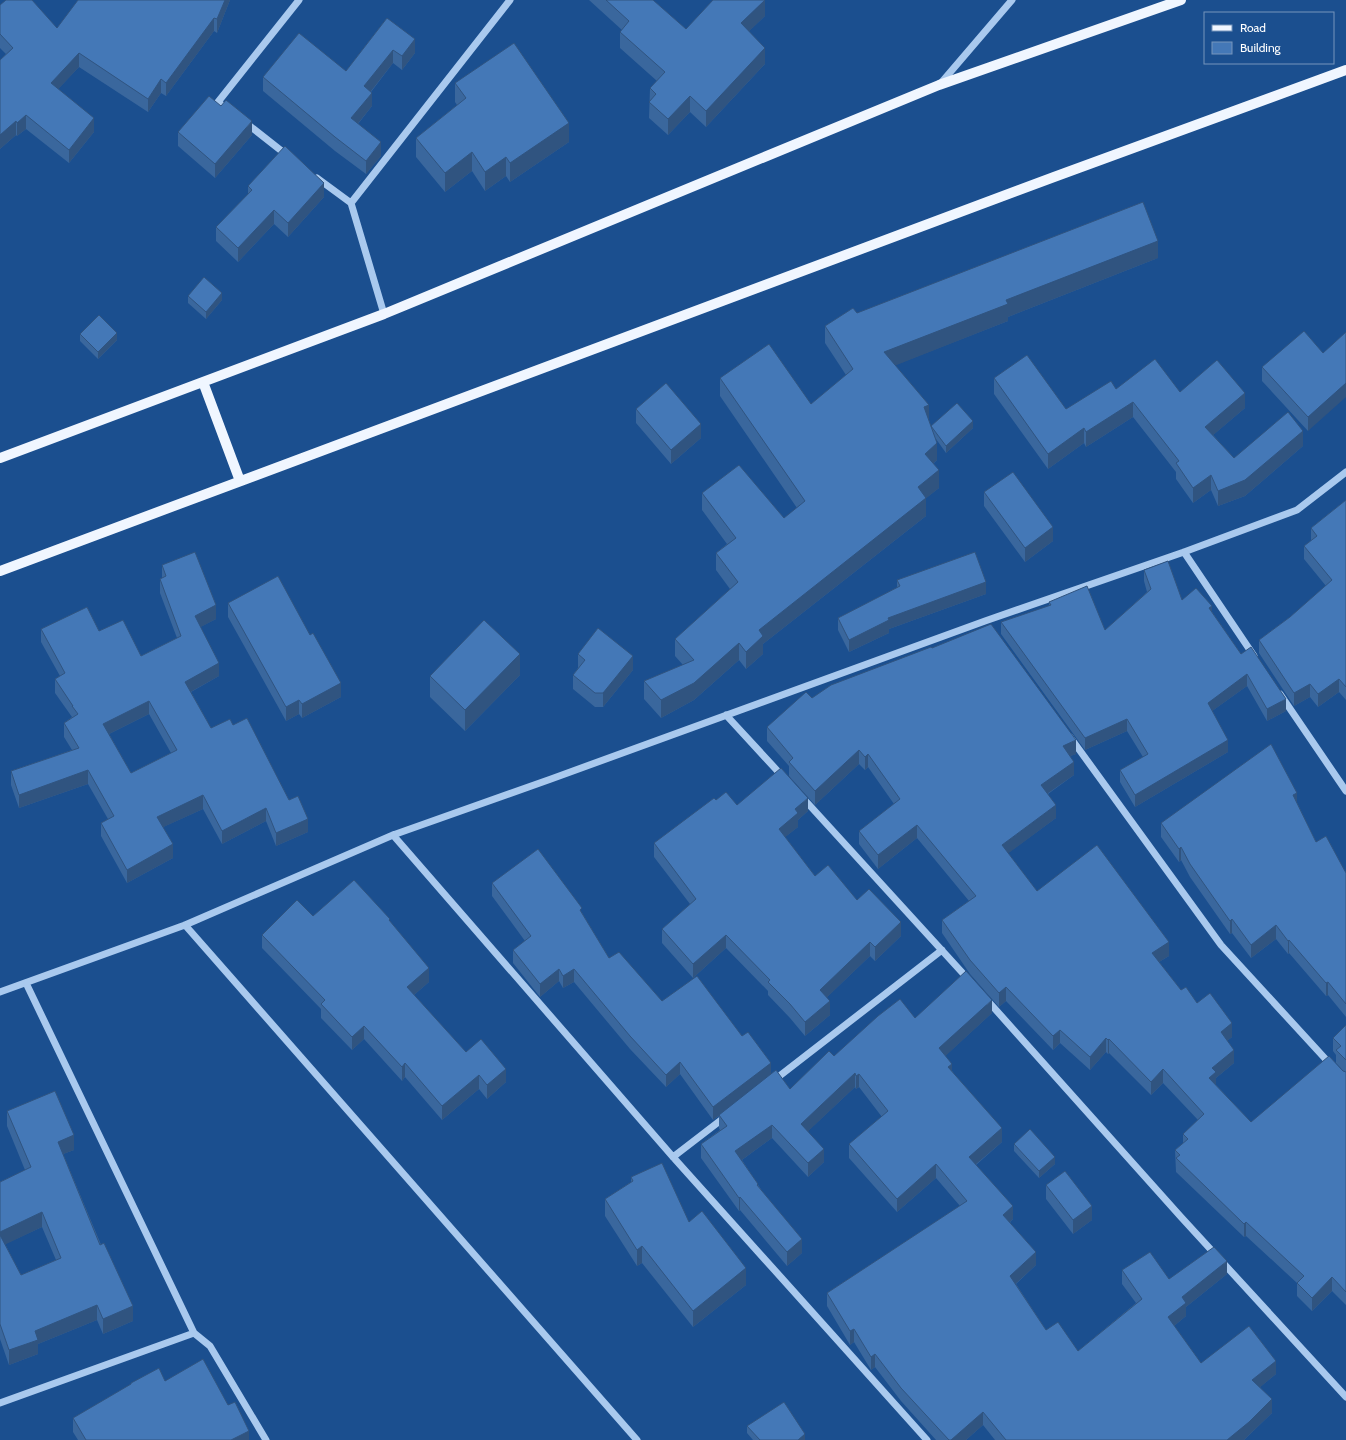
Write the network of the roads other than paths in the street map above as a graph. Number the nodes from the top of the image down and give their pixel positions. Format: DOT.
graph roads {
  1 [pos="299,0"];
  2 [pos="510,0"];
  3 [pos="1012,0"];
  4 [pos="1181,0"];
  5 [pos="1346,70"];
  6 [pos="939,85"];
  7 [pos="294,160"];
  8 [pos="313,174"];
  9 [pos="351,203"];
  10 [pos="384,314"];
  11 [pos="203,382"];
  12 [pos="0,458"];
  13 [pos="1346,472"];
  14 [pos="240,481"];
  15 [pos="1184,552"];
  16 [pos="0,571"];
  17 [pos="985,621"];
  18 [pos="990,627"];
  19 [pos="1258,662"];
  20 [pos="1276,687"];
  21 [pos="726,715"];
  22 [pos="1064,729"];
  23 [pos="791,785"];
  24 [pos="796,791"];
  25 [pos="1346,791"];
  26 [pos="393,835"];
  27 [pos="185,925"];
  28 [pos="942,950"];
  29 [pos="26,983"];
  30 [pos="974,986"];
  31 [pos="0,992"];
  32 [pos="984,997"];
  33 [pos="1336,1069"];
  34 [pos="767,1085"];
  35 [pos="730,1114"];
  36 [pos="673,1157"];
  37 [pos="194,1333"];
  38 [pos="1346,1397"];
  39 [pos="0,1403"];
  40 [pos="266,1440"];
  41 [pos="637,1440"];
  42 [pos="928,1440"];
  1 -- 7 [label="street"];
  2 -- 9 [label="street"];
  3 -- 6 [label="street"];
  4 -- 6 [label="main road"];
  5 -- 14 [label="main road"];
  6 -- 10 [label="main road"];
  8 -- 9 [label="street"];
  9 -- 10 [label="street"];
  10 -- 11 [label="main road"];
  11 -- 12 [label="main road"];
  11 -- 14 [label="main road"];
  13 -- 15 [label="street"];
  14 -- 16 [label="main road"];
  15 -- 17 [label="street"];
  15 -- 19 [label="street"];
  17 -- 18 [label="street"];
  17 -- 21 [label="street"];
  20 -- 25 [label="street"];
  21 -- 23 [label="street"];
  21 -- 26 [label="street"];
  22 -- 33 [label="street"];
  24 -- 28 [label="street"];
  26 -- 27 [label="street"];
  26 -- 36 [label="street"];
  27 -- 29 [label="street"];
  27 -- 41 [label="street"];
  28 -- 30 [label="street"];
  28 -- 34 [label="street"];
  29 -- 31 [label="street"];
  29 -- 37 [label="street"];
  32 -- 38 [label="street"];
  35 -- 36 [label="street"];
  36 -- 42 [label="street"];
  37 -- 39 [label="street"];
  37 -- 40 [label="street"];
}
